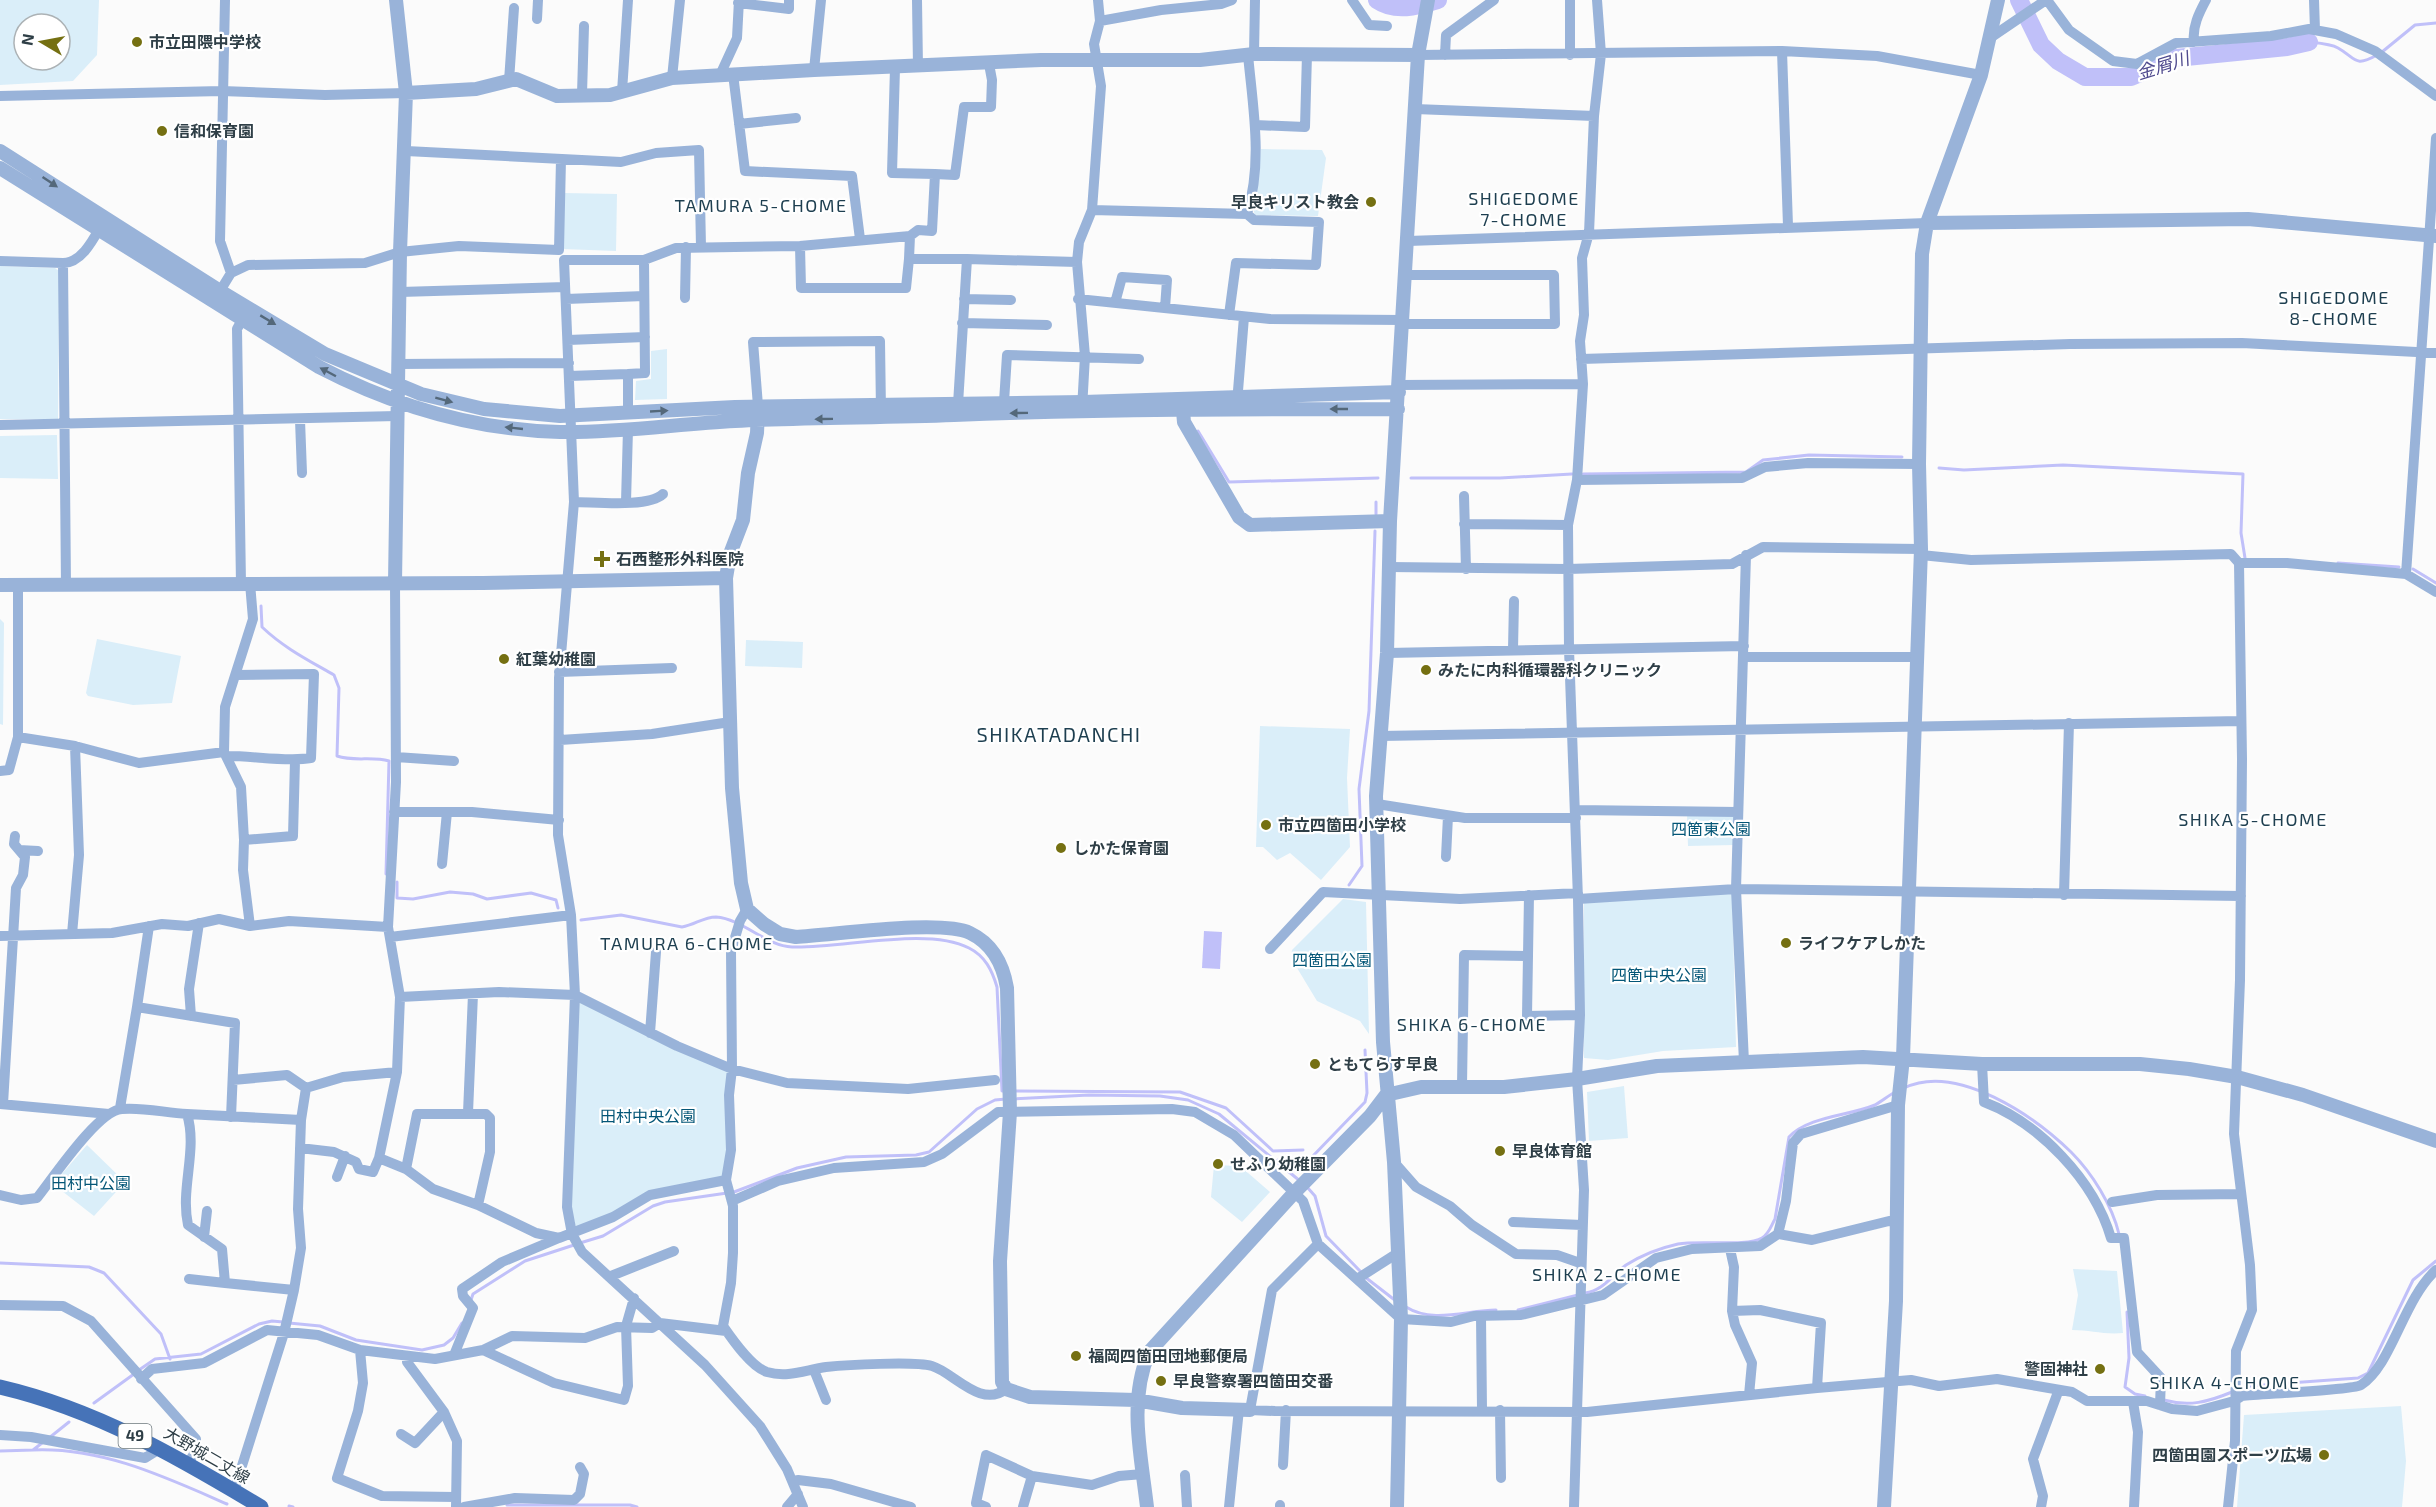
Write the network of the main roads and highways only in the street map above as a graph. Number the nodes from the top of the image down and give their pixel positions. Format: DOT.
graph roads {
  1 [pos="0,1387"];
  2 [pos="261,1507"];
  1 -- 2 [label="main road, 大野城二丈線 / 49"];
}
